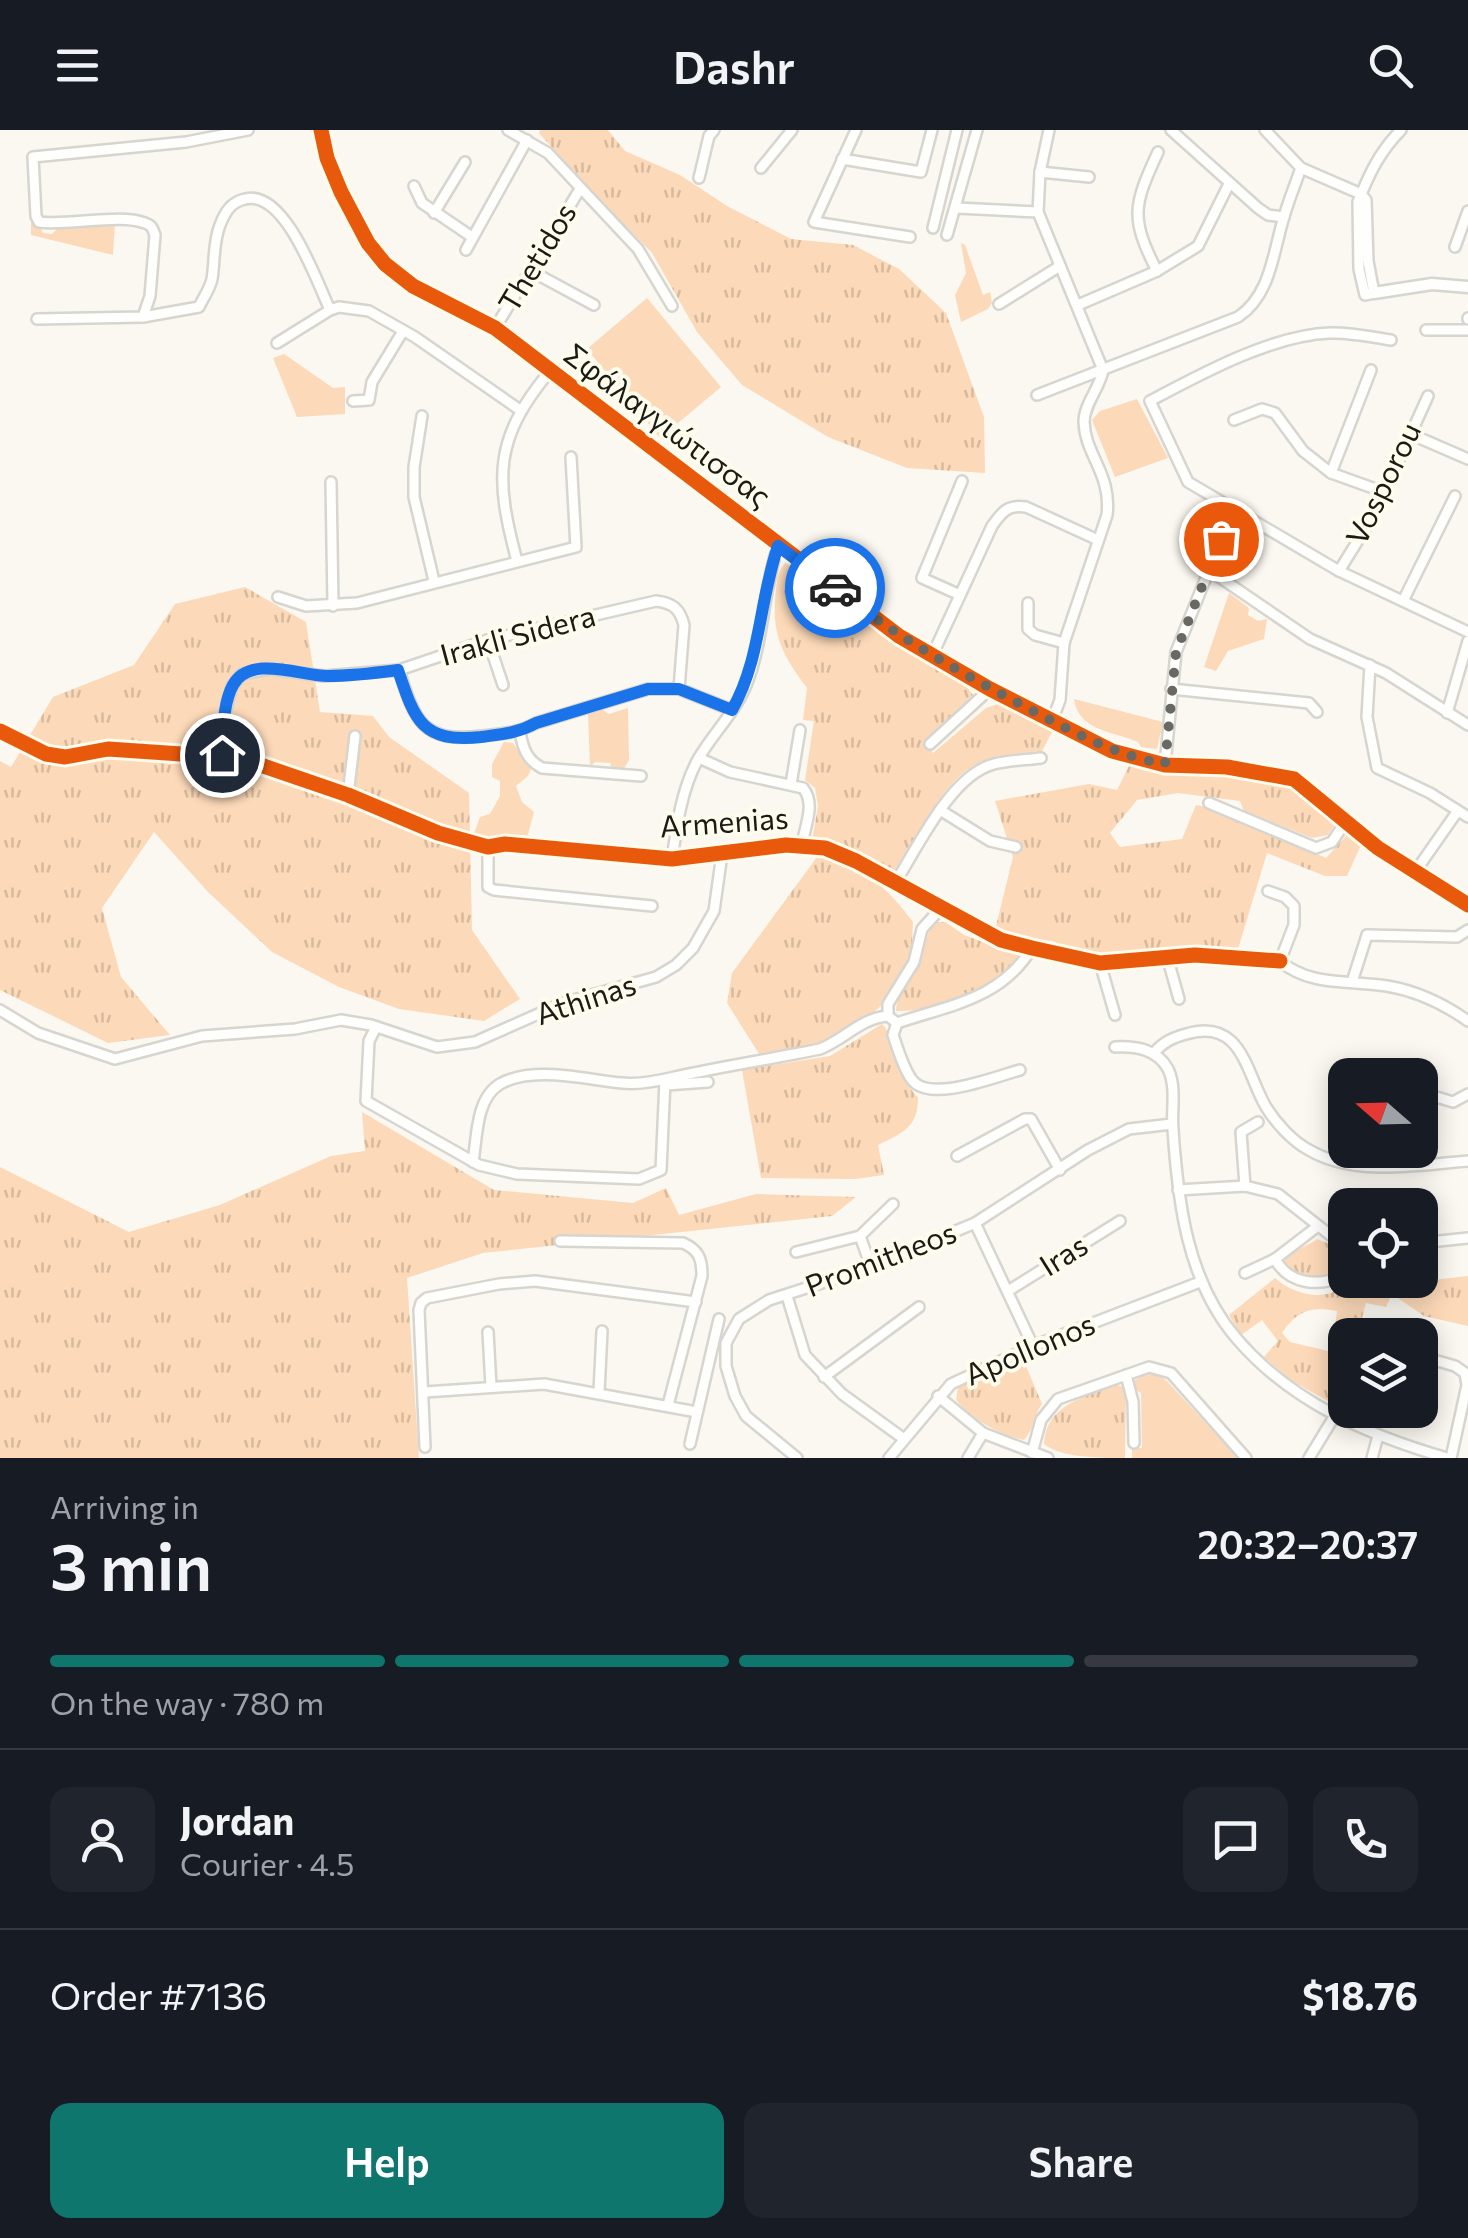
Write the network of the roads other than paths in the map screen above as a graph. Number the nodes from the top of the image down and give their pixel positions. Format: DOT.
graph roads {
  1 [pos="247,130"];
  2 [pos="321,130"];
  3 [pos="508,130"];
  4 [pos="714,130"];
  5 [pos="792,130"];
  6 [pos="856,130"];
  7 [pos="932,130"];
  8 [pos="957,130"];
  9 [pos="978,130"];
  10 [pos="1049,130"];
  11 [pos="1171,130"];
  12 [pos="1265,130"];
  13 [pos="1401,130"];
  14 [pos="527,140"];
  15 [pos="1158,152"];
  16 [pos="842,159"];
  17 [pos="465,162"];
  18 [pos="760,168"];
  19 [pos="1301,168"];
  20 [pos="1040,172"];
  21 [pos="1088,177"];
  22 [pos="699,178"];
  23 [pos="1230,184"];
  24 [pos="414,186"];
  25 [pos="580,189"];
  26 [pos="1361,194"];
  27 [pos="957,208"];
  28 [pos="1468,210"];
  29 [pos="1038,212"];
  30 [pos="434,213"];
  31 [pos="1284,218"];
  32 [pos="933,228"];
  33 [pos="948,234"];
  34 [pos="472,237"];
  35 [pos="910,237"];
  36 [pos="1455,247"];
  37 [pos="466,250"];
  38 [pos="1060,266"];
  39 [pos="531,270"];
  40 [pos="1157,272"];
  41 [pos="1468,287"];
  42 [pos="1370,294"];
  43 [pos="999,304"];
  44 [pos="594,305"];
  45 [pos="1078,305"];
  46 [pos="672,306"];
  47 [pos="330,310"];
  48 [pos="143,317"];
  49 [pos="37,319"];
  50 [pos="496,328"];
  51 [pos="1426,330"];
  52 [pos="1468,330"];
  53 [pos="403,331"];
  54 [pos="1391,340"];
  55 [pos="278,343"];
  56 [pos="1103,370"];
  57 [pos="1371,370"];
  58 [pos="550,371"];
  59 [pos="1037,395"];
  60 [pos="1428,396"];
  61 [pos="353,400"];
  62 [pos="520,410"];
  63 [pos="422,416"];
  64 [pos="1234,420"];
  65 [pos="1408,433"];
  66 [pos="571,457"];
  67 [pos="1468,460"];
  68 [pos="1331,473"];
  69 [pos="962,480"];
  70 [pos="332,482"];
  71 [pos="1384,492"];
  72 [pos="1455,496"];
  73 [pos="1234,508"];
  74 [pos="1098,540"];
  75 [pos="778,546"];
  76 [pos="517,562"];
  77 [pos="1209,570"];
  78 [pos="1339,571"];
  79 [pos="434,581"];
  80 [pos="960,595"];
  81 [pos="278,597"];
  82 [pos="1403,600"];
  83 [pos="1028,603"];
  84 [pos="333,606"];
  85 [pos="1468,632"];
  86 [pos="488,640"];
  87 [pos="1468,641"];
  88 [pos="1064,644"];
  89 [pos="932,656"];
  90 [pos="1370,665"];
  91 [pos="398,670"];
  92 [pos="503,685"];
  93 [pos="679,689"];
  94 [pos="990,689"];
  95 [pos="1171,689"];
  96 [pos="732,710"];
  97 [pos="1317,712"];
  98 [pos="1447,713"];
  99 [pos="1052,721"];
  100 [pos="1468,724"];
  101 [pos="800,730"];
  102 [pos="0,731"];
  103 [pos="520,732"];
  104 [pos="355,736"];
  105 [pos="930,744"];
  106 [pos="222,755"];
  107 [pos="698,758"];
  108 [pos="1041,758"];
  109 [pos="1165,764"];
  110 [pos="641,776"];
  111 [pos="791,784"];
  112 [pos="348,795"];
  113 [pos="1209,803"];
  114 [pos="940,810"];
  115 [pos="1457,812"];
  116 [pos="1468,817"];
  117 [pos="1346,821"];
  118 [pos="802,844"];
  119 [pos="488,847"];
  120 [pos="1016,848"];
  121 [pos="722,854"];
  122 [pos="672,859"];
  123 [pos="1415,872"];
  124 [pos="895,882"];
  125 [pos="1268,890"];
  126 [pos="1468,905"];
  127 [pos="652,906"];
  128 [pos="941,908"];
  129 [pos="1468,930"];
  130 [pos="1032,948"];
  131 [pos="1168,960"];
  132 [pos="1280,961"];
  133 [pos="1100,962"];
  134 [pos="1352,982"];
  135 [pos="1179,999"];
  136 [pos="0,1010"];
  137 [pos="1115,1015"];
  138 [pos="892,1019"];
  139 [pos="1468,1021"];
  140 [pos="376,1027"];
  141 [pos="1115,1047"];
  142 [pos="1154,1053"];
  143 [pos="1020,1070"];
  144 [pos="665,1082"];
  145 [pos="708,1082"];
  146 [pos="1468,1094"];
  147 [pos="1438,1097"];
  148 [pos="1258,1122"];
  149 [pos="1172,1124"];
  150 [pos="956,1156"];
  151 [pos="1328,1158"];
  152 [pos="473,1162"];
  153 [pos="1468,1162"];
  154 [pos="1438,1164"];
  155 [pos="1060,1170"];
  156 [pos="1245,1186"];
  157 [pos="1178,1190"];
  158 [pos="893,1204"];
  159 [pos="1120,1221"];
  160 [pos="975,1223"];
  161 [pos="1318,1226"];
  162 [pos="1328,1232"];
  163 [pos="860,1236"];
  164 [pos="1468,1238"];
  165 [pos="560,1241"];
  166 [pos="1438,1241"];
  167 [pos="796,1252"];
  168 [pos="1276,1259"];
  169 [pos="871,1267"];
  170 [pos="1245,1272"];
  171 [pos="1328,1280"];
  172 [pos="1200,1282"];
  173 [pos="1008,1291"];
  174 [pos="787,1296"];
  175 [pos="696,1302"];
  176 [pos="919,1307"];
  177 [pos="719,1318"];
  178 [pos="602,1331"];
  179 [pos="488,1332"];
  180 [pos="714,1339"];
  181 [pos="726,1343"];
  182 [pos="1033,1346"];
  183 [pos="1438,1361"];
  184 [pos="1126,1375"];
  185 [pos="824,1377"];
  186 [pos="491,1386"];
  187 [pos="425,1392"];
  188 [pos="599,1392"];
  189 [pos="938,1396"];
  190 [pos="668,1405"];
  191 [pos="696,1412"];
  192 [pos="1328,1413"];
  193 [pos="1328,1426"];
  194 [pos="1359,1428"];
  195 [pos="983,1433"];
  196 [pos="1378,1436"];
  197 [pos="904,1440"];
  198 [pos="1134,1443"];
  199 [pos="690,1444"];
  200 [pos="425,1447"];
  201 [pos="1032,1453"];
  202 [pos="798,1458"];
  203 [pos="889,1458"];
  204 [pos="968,1458"];
  205 [pos="1048,1458"];
  206 [pos="1246,1458"];
  207 [pos="1308,1458"];
  208 [pos="1372,1458"];
  209 [pos="1449,1458"];
  1 -- 48 [label="street"];
  2 -- 50 [label="street, Σφάλαγγιώτισσας"];
  3 -- 14 [label="street"];
  4 -- 22 [label="street"];
  5 -- 18 [label="street"];
  6 -- 16 [label="street"];
  7 -- 16 [label="street"];
  8 -- 32 [label="street"];
  9 -- 27 [label="street"];
  10 -- 20 [label="street"];
  11 -- 23 [label="street"];
  12 -- 19 [label="street"];
  13 -- 26 [label="street"];
  14 -- 25 [label="street"];
  14 -- 34 [label="street"];
  15 -- 40 [label="street"];
  16 -- 35 [label="street"];
  17 -- 30 [label="street"];
  19 -- 26 [label="street"];
  19 -- 31 [label="street"];
  20 -- 21 [label="street"];
  20 -- 29 [label="street"];
  23 -- 31 [label="street"];
  23 -- 40 [label="street"];
  24 -- 30 [label="street"];
  25 -- 39 [label="street, Thetidos"];
  25 -- 46 [label="street"];
  26 -- 42 [label="street"];
  27 -- 29 [label="street"];
  27 -- 33 [label="street"];
  28 -- 36 [label="street"];
  29 -- 38 [label="street"];
  30 -- 34 [label="street"];
  31 -- 56 [label="street"];
  34 -- 37 [label="street"];
  38 -- 43 [label="street"];
  38 -- 45 [label="street"];
  39 -- 44 [label="street"];
  39 -- 50 [label="street, Thetidos"];
  40 -- 45 [label="street"];
  41 -- 42 [label="street"];
  45 -- 56 [label="street"];
  47 -- 48 [label="street"];
  47 -- 53 [label="street"];
  47 -- 55 [label="street"];
  48 -- 49 [label="street"];
  50 -- 58 [label="street, Σφάλαγγιώτισσας"];
  51 -- 52 [label="street"];
  53 -- 61 [label="street"];
  53 -- 62 [label="street"];
  54 -- 73 [label="street"];
  56 -- 59 [label="street"];
  56 -- 74 [label="street"];
  57 -- 68 [label="street"];
  58 -- 62 [label="street"];
  58 -- 75 [label="street, Σφάλαγγιώτισσας"];
  60 -- 65 [label="street, Vosporou"];
  62 -- 76 [label="street"];
  63 -- 79 [label="street"];
  64 -- 68 [label="street"];
  65 -- 67 [label="street"];
  65 -- 71 [label="street, Vosporou"];
  66 -- 76 [label="street"];
  68 -- 71 [label="street"];
  69 -- 80 [label="street"];
  70 -- 84 [label="street"];
  71 -- 78 [label="street, Vosporou"];
  72 -- 82 [label="street"];
  73 -- 77 [label="street"];
  73 -- 78 [label="street"];
  74 -- 80 [label="street"];
  74 -- 88 [label="street"];
  75 -- 89 [label="street, Σφάλαγγιώτισσας"];
  75 -- 96 [label="street"];
  76 -- 79 [label="street"];
  77 -- 90 [label="street"];
  77 -- 95 [label="street"];
  78 -- 82 [label="street"];
  79 -- 84 [label="street"];
  80 -- 89 [label="street"];
  81 -- 84 [label="street"];
  82 -- 85 [label="street"];
  83 -- 88 [label="street"];
  86 -- 91 [label="street, Irakli Sidera"];
  86 -- 92 [label="street"];
  86 -- 93 [label="street, Irakli Sidera"];
  87 -- 98 [label="street"];
  88 -- 99 [label="street"];
  89 -- 94 [label="street, Σφάλαγγιώτισσας"];
  90 -- 98 [label="street"];
  90 -- 115 [label="street"];
  91 -- 103 [label="street"];
  91 -- 106 [label="street, Irakli Sidera"];
  93 -- 96 [label="street"];
  93 -- 103 [label="street"];
  94 -- 99 [label="street, Σφάλαγγιώτισσας"];
  94 -- 105 [label="street"];
  95 -- 97 [label="street"];
  95 -- 109 [label="street"];
  96 -- 107 [label="street"];
  98 -- 100 [label="street"];
  99 -- 109 [label="street, Σφάλαγγιώτισσας"];
  101 -- 111 [label="street"];
  102 -- 106 [label="street, Armenias"];
  103 -- 110 [label="street"];
  104 -- 112 [label="street"];
  106 -- 112 [label="street, Armenias"];
  107 -- 111 [label="street"];
  107 -- 122 [label="street"];
  108 -- 114 [label="street"];
  109 -- 117 [label="street, Σφάλαγγιώτισσας"];
  111 -- 118 [label="street"];
  112 -- 119 [label="street, Armenias"];
  113 -- 117 [label="street"];
  114 -- 120 [label="street"];
  114 -- 124 [label="street"];
  115 -- 116 [label="street"];
  115 -- 123 [label="street"];
  117 -- 123 [label="street, Σφάλαγγιώτισσας"];
  118 -- 121 [label="street, Armenias"];
  118 -- 124 [label="street, Armenias"];
  119 -- 122 [label="street, Armenias"];
  119 -- 127 [label="street"];
  121 -- 122 [label="street, Armenias"];
  121 -- 140 [label="street, Athinas"];
  123 -- 126 [label="street, Σφάλαγγιώτισσας"];
  124 -- 128 [label="street, Armenias"];
  125 -- 132 [label="street"];
  128 -- 130 [label="street, Armenias"];
  128 -- 138 [label="street"];
  129 -- 134 [label="street"];
  130 -- 133 [label="street, Armenias"];
  130 -- 138 [label="street"];
  131 -- 132 [label="street, Armenias"];
  131 -- 133 [label="street, Armenias"];
  131 -- 135 [label="street"];
  132 -- 134 [label="street, Armenias"];
  133 -- 137 [label="street"];
  134 -- 139 [label="street, Armenias"];
  136 -- 140 [label="street, Athinas"];
  138 -- 143 [label="street"];
  138 -- 144 [label="street"];
  140 -- 152 [label="street"];
  141 -- 142 [label="street"];
  142 -- 149 [label="street"];
  142 -- 151 [label="street"];
  144 -- 145 [label="street"];
  144 -- 152 [label="street"];
  144 -- 152 [label="street"];
  146 -- 147 [label="street"];
  148 -- 156 [label="street"];
  149 -- 155 [label="street, Promitheos"];
  149 -- 157 [label="street"];
  150 -- 155 [label="street"];
  153 -- 154 [label="street"];
  155 -- 160 [label="street, Promitheos"];
  156 -- 157 [label="street"];
  156 -- 161 [label="street"];
  157 -- 172 [label="street"];
  158 -- 163 [label="street"];
  159 -- 173 [label="street, Iras"];
  160 -- 169 [label="street, Promitheos"];
  160 -- 173 [label="street"];
  161 -- 162 [label="street"];
  161 -- 168 [label="street"];
  163 -- 167 [label="street"];
  163 -- 169 [label="street"];
  164 -- 166 [label="street"];
  165 -- 175 [label="street"];
  168 -- 170 [label="street"];
  168 -- 171 [label="street"];
  169 -- 174 [label="street, Promitheos"];
  172 -- 182 [label="street, Apollonos"];
  172 -- 192 [label="street"];
  173 -- 182 [label="street"];
  174 -- 181 [label="street, Promitheos"];
  174 -- 185 [label="street"];
  175 -- 187 [label="street"];
  175 -- 190 [label="street"];
  176 -- 185 [label="street"];
  177 -- 180 [label="street"];
  178 -- 188 [label="street"];
  179 -- 186 [label="street"];
  180 -- 181 [label="street"];
  180 -- 191 [label="street"];
  181 -- 202 [label="street"];
  182 -- 189 [label="street, Apollonos"];
  183 -- 209 [label="street"];
  184 -- 198 [label="street"];
  184 -- 201 [label="street"];
  184 -- 206 [label="street"];
  185 -- 197 [label="street"];
  186 -- 187 [label="street"];
  186 -- 188 [label="street"];
  187 -- 200 [label="street"];
  188 -- 190 [label="street"];
  189 -- 195 [label="street"];
  189 -- 197 [label="street, Apollonos"];
  190 -- 191 [label="street"];
  191 -- 199 [label="street"];
  193 -- 207 [label="street"];
  194 -- 196 [label="street"];
  195 -- 201 [label="street"];
  195 -- 204 [label="street"];
  196 -- 208 [label="street"];
  196 -- 209 [label="street"];
  197 -- 203 [label="street, Apollonos"];
  201 -- 205 [label="street"];
}
